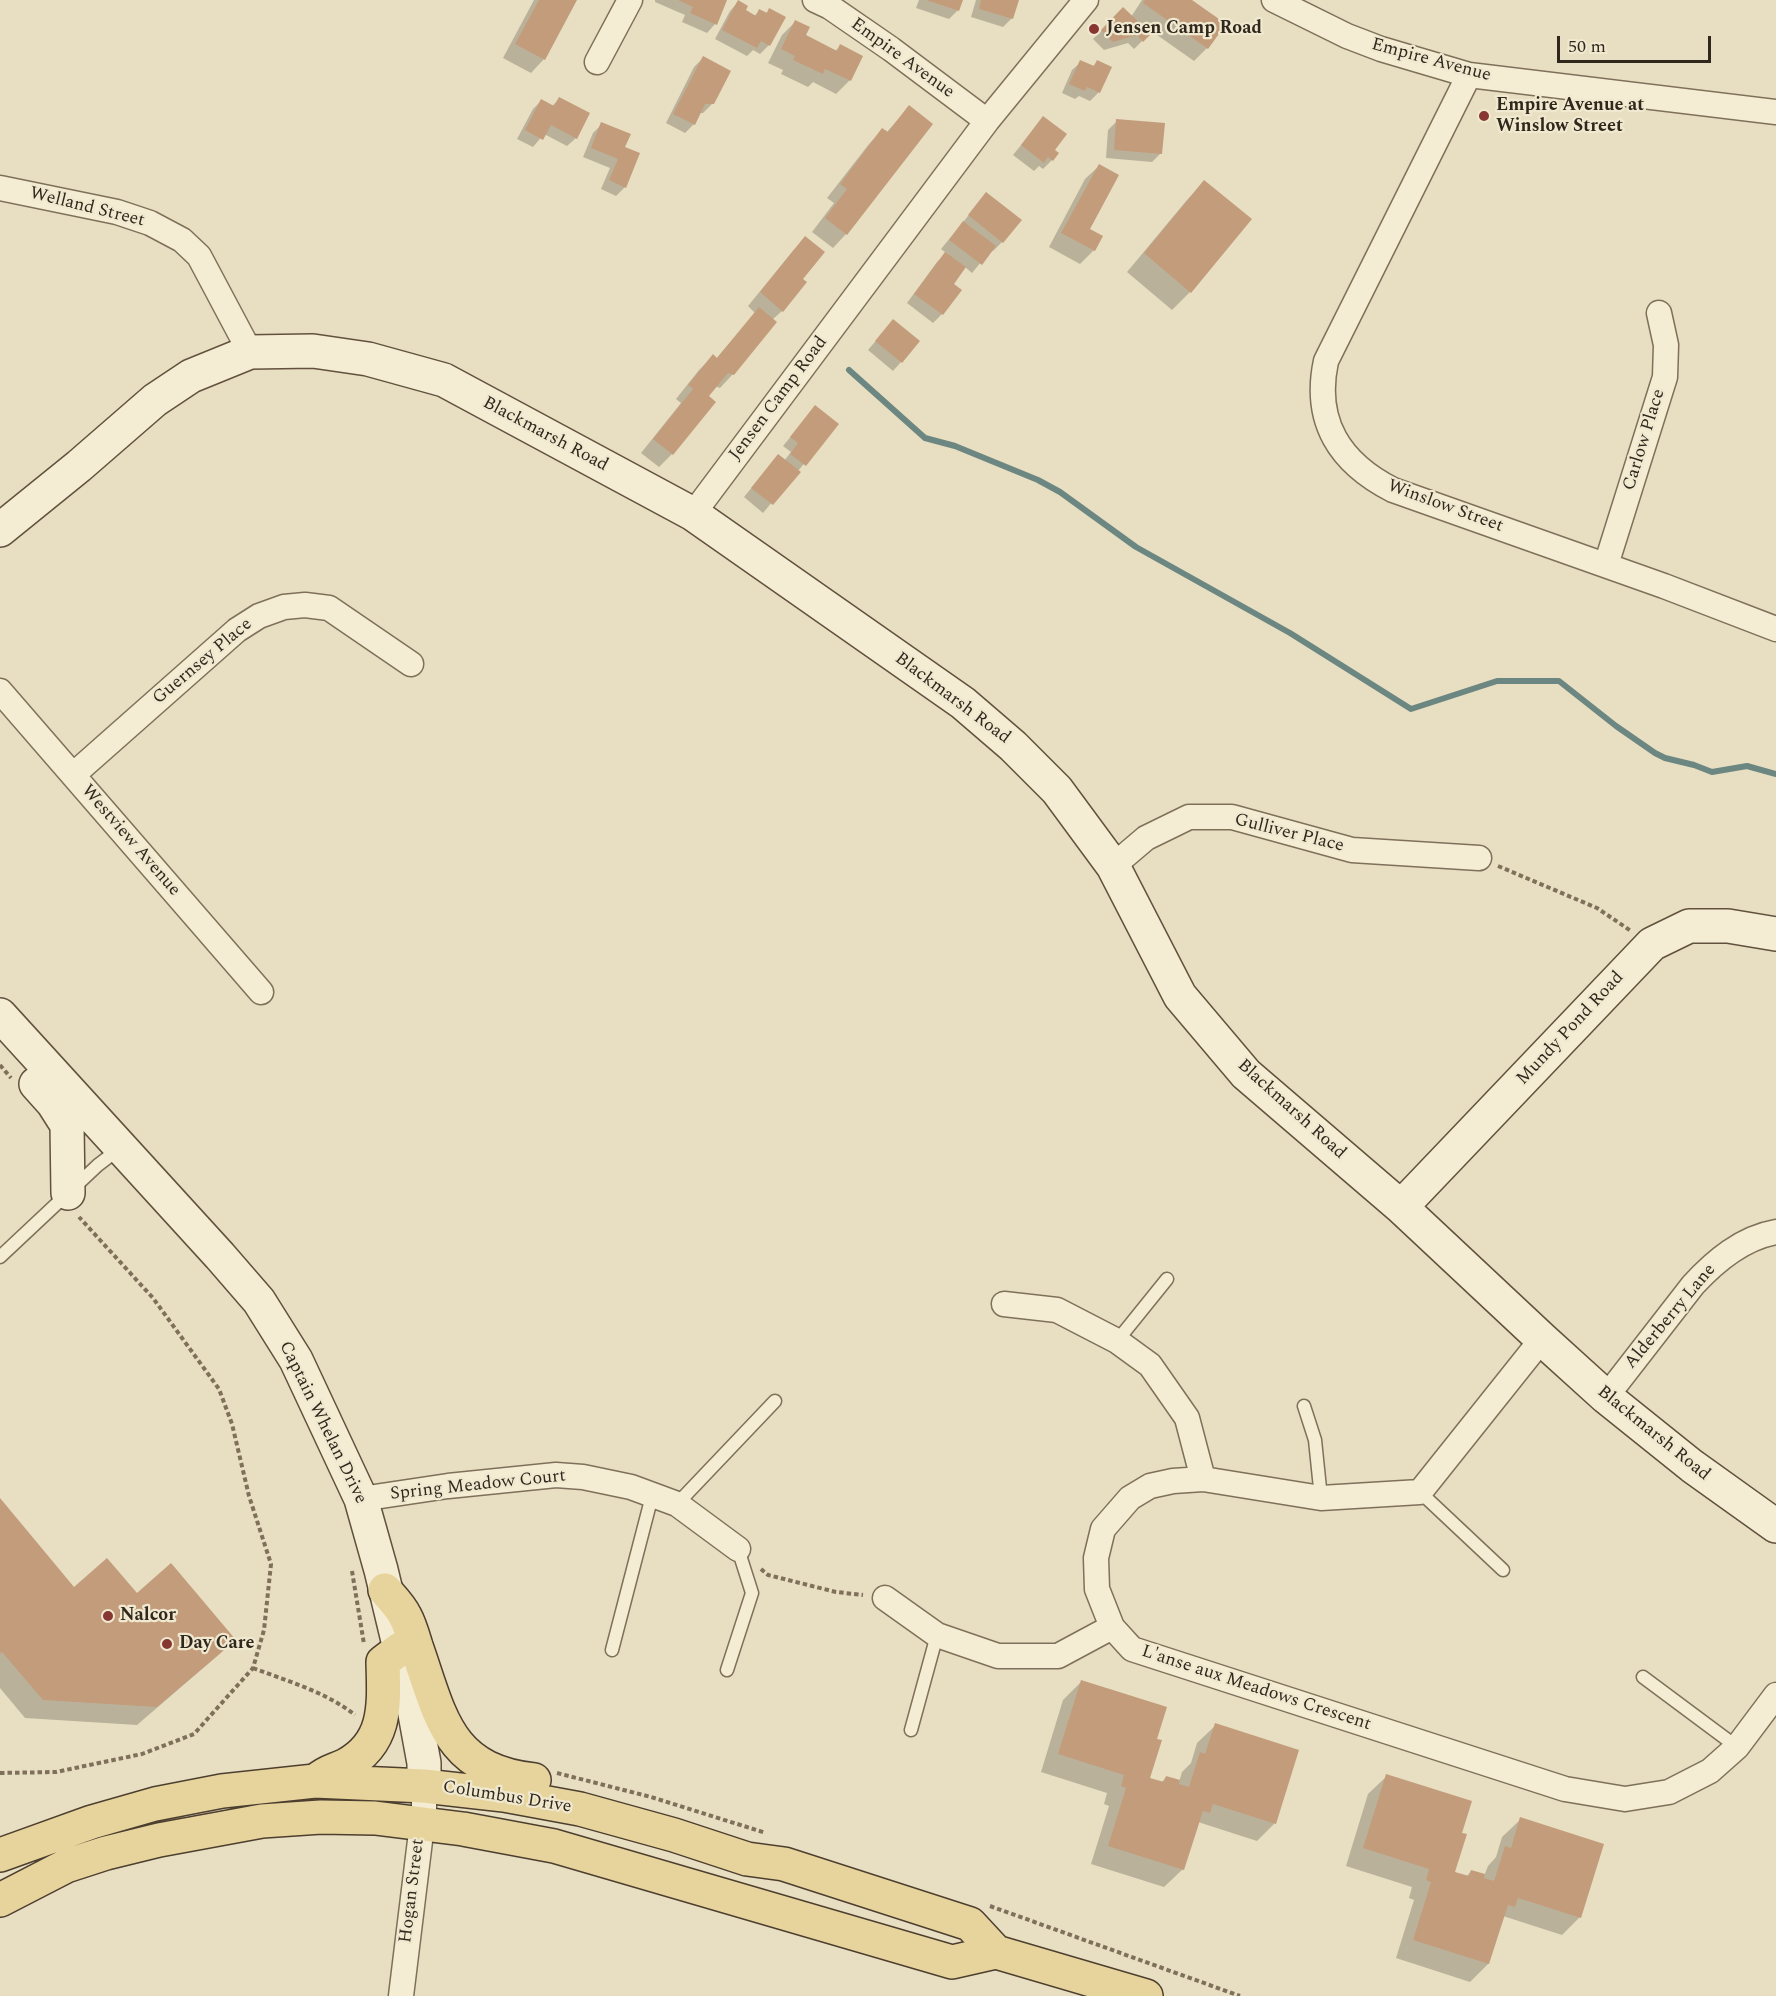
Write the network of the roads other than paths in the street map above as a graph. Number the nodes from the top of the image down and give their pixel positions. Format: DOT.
graph roads {
  1 [pos="630,0"];
  2 [pos="815,0"];
  3 [pos="1086,0"];
  4 [pos="1274,0"];
  5 [pos="597,62"];
  6 [pos="1469,75"];
  7 [pos="1776,112"];
  8 [pos="987,121"];
  9 [pos="0,188"];
  10 [pos="1659,313"];
  11 [pos="250,352"];
  12 [pos="693,514"];
  13 [pos="0,530"];
  14 [pos="1606,565"];
  15 [pos="1776,629"];
  16 [pos="411,664"];
  17 [pos="0,691"];
  18 [pos="73,775"];
  19 [pos="1479,858"];
  20 [pos="1113,866"];
  21 [pos="1776,934"];
  22 [pos="261,992"];
  23 [pos="0,1015"];
  24 [pos="0,1045"];
  25 [pos="122,1147"];
  26 [pos="65,1196"];
  27 [pos="1401,1207"];
  28 [pos="1776,1232"];
  29 [pos="0,1257"];
  30 [pos="1167,1279"];
  31 [pos="1004,1304"];
  32 [pos="1542,1339"];
  33 [pos="1117,1341"];
  34 [pos="1606,1397"];
  35 [pos="775,1401"];
  36 [pos="1304,1407"];
  37 [pos="1203,1479"];
  38 [pos="1420,1492"];
  39 [pos="652,1496"];
  40 [pos="1321,1498"];
  41 [pos="361,1499"];
  42 [pos="677,1504"];
  43 [pos="1776,1526"];
  44 [pos="738,1549"];
  45 [pos="1503,1570"];
  46 [pos="385,1590"];
  47 [pos="885,1598"];
  48 [pos="1112,1627"];
  49 [pos="937,1635"];
  50 [pos="400,1649"];
  51 [pos="612,1650"];
  52 [pos="727,1670"];
  53 [pos="1643,1677"];
  54 [pos="1776,1695"];
  55 [pos="911,1730"];
  56 [pos="1737,1747"];
  57 [pos="315,1781"];
  58 [pos="424,1786"];
  59 [pos="422,1823"];
  60 [pos="633,1823"];
  61 [pos="0,1856"];
  62 [pos="0,1900"];
  63 [pos="996,1952"];
  64 [pos="401,1996"];
  65 [pos="1146,1996"];
  1 -- 5 [label="street"];
  2 -- 8 [label="street, Empire Avenue"];
  3 -- 8 [label="street, Jensen Camp Road"];
  4 -- 6 [label="street, Empire Avenue"];
  6 -- 7 [label="street, Empire Avenue"];
  6 -- 14 [label="street, Winslow Street"];
  8 -- 12 [label="street, Jensen Camp Road"];
  9 -- 11 [label="street, Welland Street"];
  10 -- 14 [label="street, Carlow Place"];
  11 -- 12 [label="street, Blackmarsh Road"];
  11 -- 13 [label="street, Blackmarsh Road"];
  12 -- 20 [label="street, Blackmarsh Road"];
  14 -- 15 [label="street, Winslow Street"];
  16 -- 18 [label="street, Guernsey Place"];
  17 -- 18 [label="street, Westview Avenue"];
  18 -- 22 [label="street, Westview Avenue"];
  19 -- 20 [label="street, Gulliver Place"];
  20 -- 27 [label="street, Blackmarsh Road"];
  21 -- 27 [label="street, Mundy Pond Road"];
  23 -- 25 [label="street, Captain Whelan Drive"];
  24 -- 26 [label="street"];
  25 -- 26 [label="lane"];
  25 -- 41 [label="street, Captain Whelan Drive"];
  26 -- 29 [label="lane"];
  27 -- 32 [label="street, Blackmarsh Road"];
  28 -- 34 [label="street, Alderberry Lane"];
  30 -- 33 [label="lane"];
  31 -- 33 [label="street"];
  32 -- 34 [label="street, Blackmarsh Road"];
  32 -- 38 [label="street"];
  33 -- 37 [label="street"];
  34 -- 43 [label="street, Blackmarsh Road"];
  35 -- 42 [label="lane"];
  36 -- 40 [label="lane"];
  37 -- 40 [label="street, L'anse aux Meadows Crescent"];
  37 -- 48 [label="street, L'anse aux Meadows Crescent"];
  38 -- 40 [label="street, L'anse aux Meadows Crescent"];
  38 -- 45 [label="lane"];
  39 -- 41 [label="street, Spring Meadow Court"];
  39 -- 42 [label="street, Spring Meadow Court"];
  39 -- 51 [label="lane"];
  41 -- 46 [label="street, Captain Whelan Drive"];
  42 -- 44 [label="street, Spring Meadow Court"];
  44 -- 52 [label="lane"];
  46 -- 50 [label="street, Captain Whelan Drive"];
  46 -- 60 [label="main road"];
  47 -- 49 [label="street"];
  48 -- 49 [label="street"];
  48 -- 56 [label="street, L'anse aux Meadows Crescent"];
  49 -- 55 [label="lane"];
  50 -- 57 [label="main road"];
  50 -- 58 [label="street, Captain Whelan Drive"];
  53 -- 56 [label="lane"];
  54 -- 56 [label="street, L'anse aux Meadows Crescent"];
  57 -- 58 [label="main road, Columbus Drive"];
  57 -- 61 [label="main road, Columbus Drive"];
  58 -- 59 [label="street, Hogan Street"];
  58 -- 60 [label="main road, Columbus Drive"];
  59 -- 62 [label="main road, Columbus Drive"];
  59 -- 63 [label="main road, Columbus Drive"];
  59 -- 64 [label="street, Hogan Street"];
  60 -- 63 [label="main road, Columbus Drive"];
  63 -- 65 [label="main road, Columbus Drive"];
}
